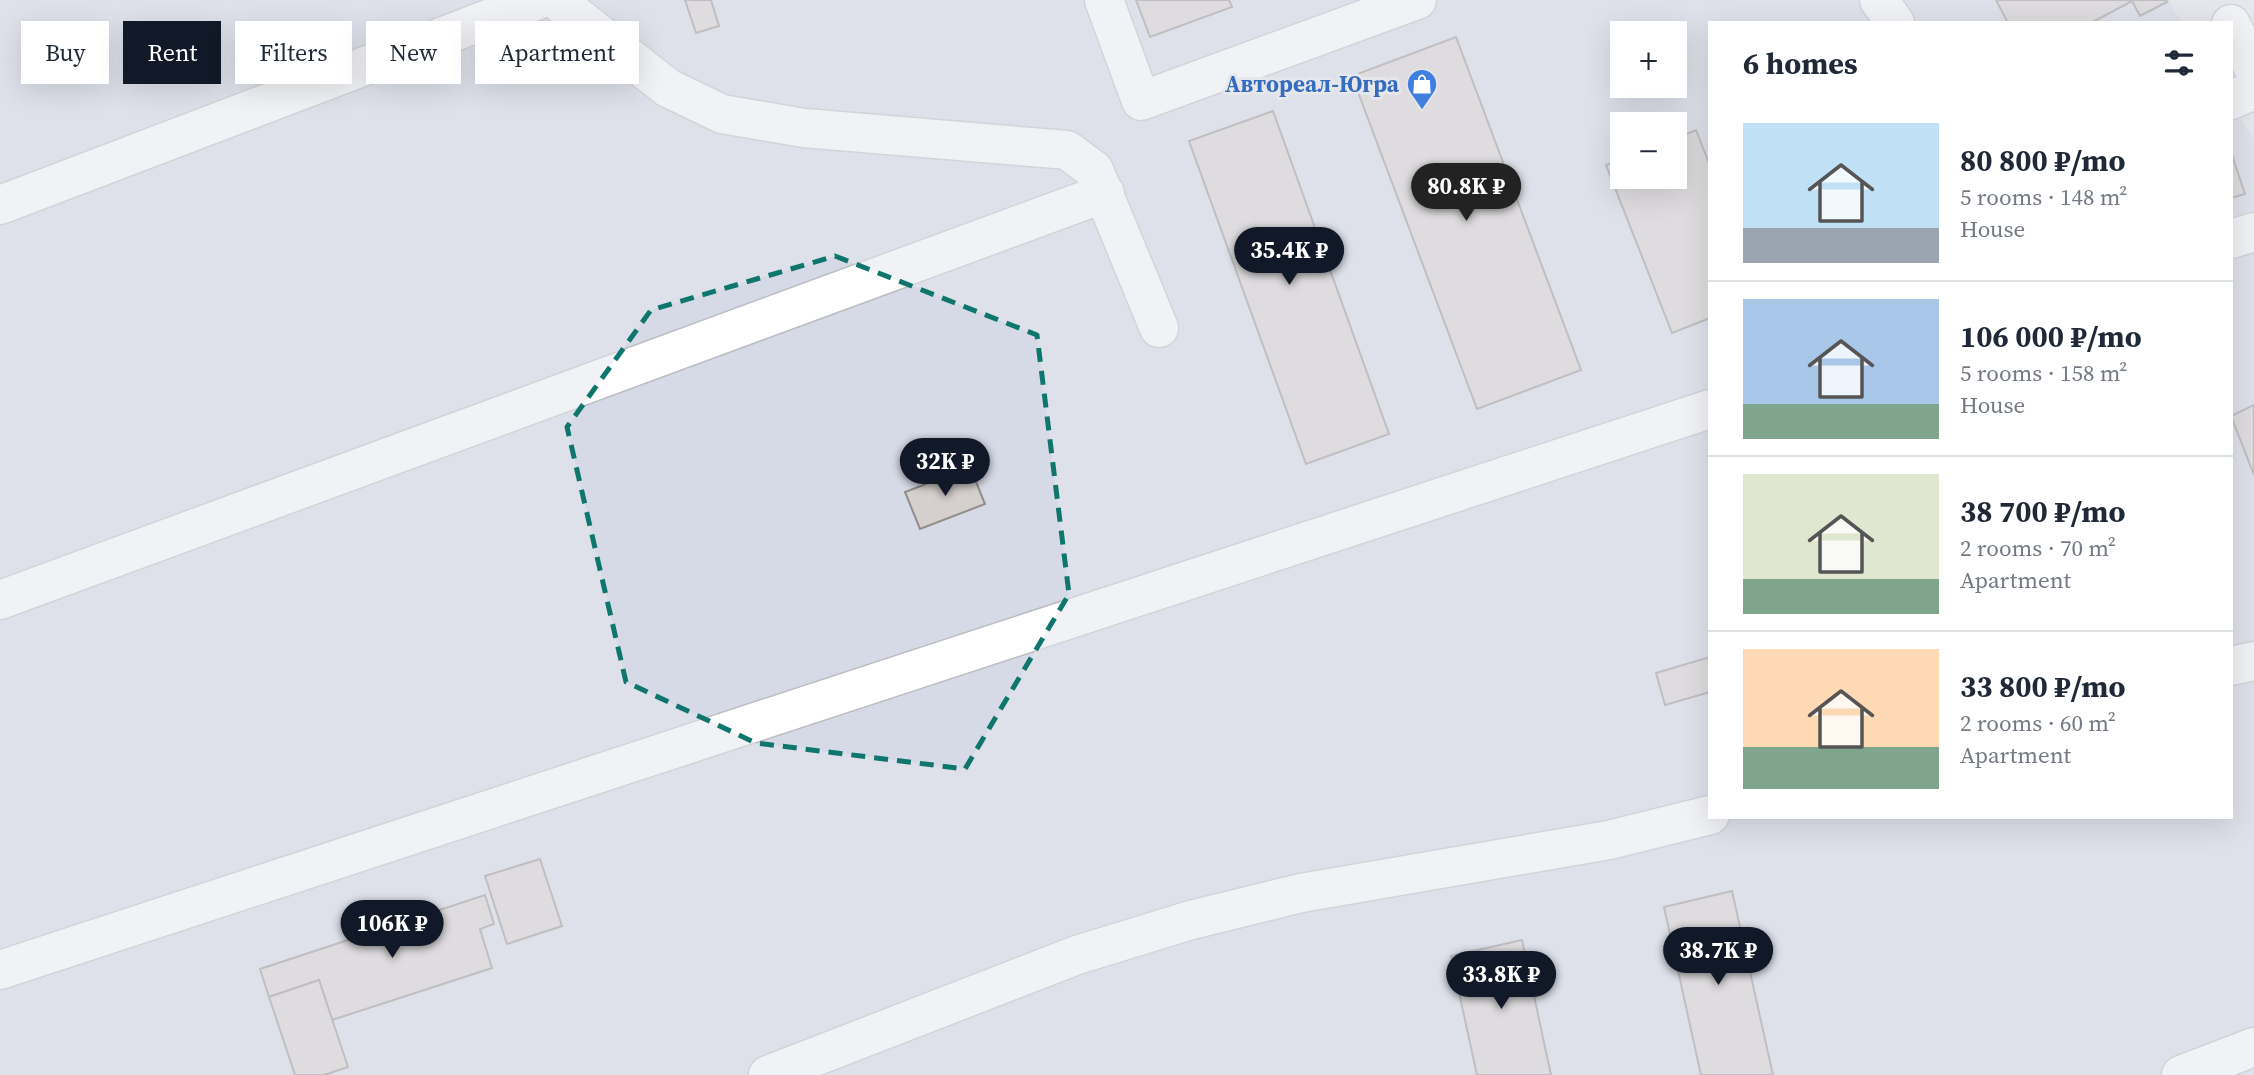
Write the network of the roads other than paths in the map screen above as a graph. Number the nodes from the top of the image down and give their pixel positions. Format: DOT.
graph roads {
  1 [pos="538,0"];
  2 [pos="556,0"];
  3 [pos="1104,0"];
  4 [pos="1417,0"];
  5 [pos="1879,0"];
  6 [pos="2219,0"];
  7 [pos="1894,21"];
  8 [pos="2230,21"];
  9 [pos="2233,28"];
  10 [pos="2254,69"];
  11 [pos="2254,90"];
  12 [pos="2233,99"];
  13 [pos="1105,193"];
  14 [pos="0,205"];
  15 [pos="2254,232"];
  16 [pos="2233,238"];
  17 [pos="1159,328"];
  18 [pos="1708,410"];
  19 [pos="0,600"];
  20 [pos="2254,661"];
  21 [pos="2233,666"];
  22 [pos="1708,816"];
  23 [pos="0,970"];
  24 [pos="2254,1047"];
  25 [pos="768,1075"];
  26 [pos="2181,1075"];
  1 -- 14 [label="lane"];
  2 -- 13 [label="lane"];
  3 -- 4 [label="lane"];
  5 -- 7 [label="lane"];
  6 -- 8 [label="lane"];
  9 -- 10 [label="lane"];
  11 -- 12 [label="lane"];
  13 -- 17 [label="lane"];
  13 -- 19 [label="lane"];
  15 -- 16 [label="lane"];
  18 -- 23 [label="lane"];
  20 -- 21 [label="lane"];
  22 -- 25 [label="lane"];
  24 -- 26 [label="lane"];
}
